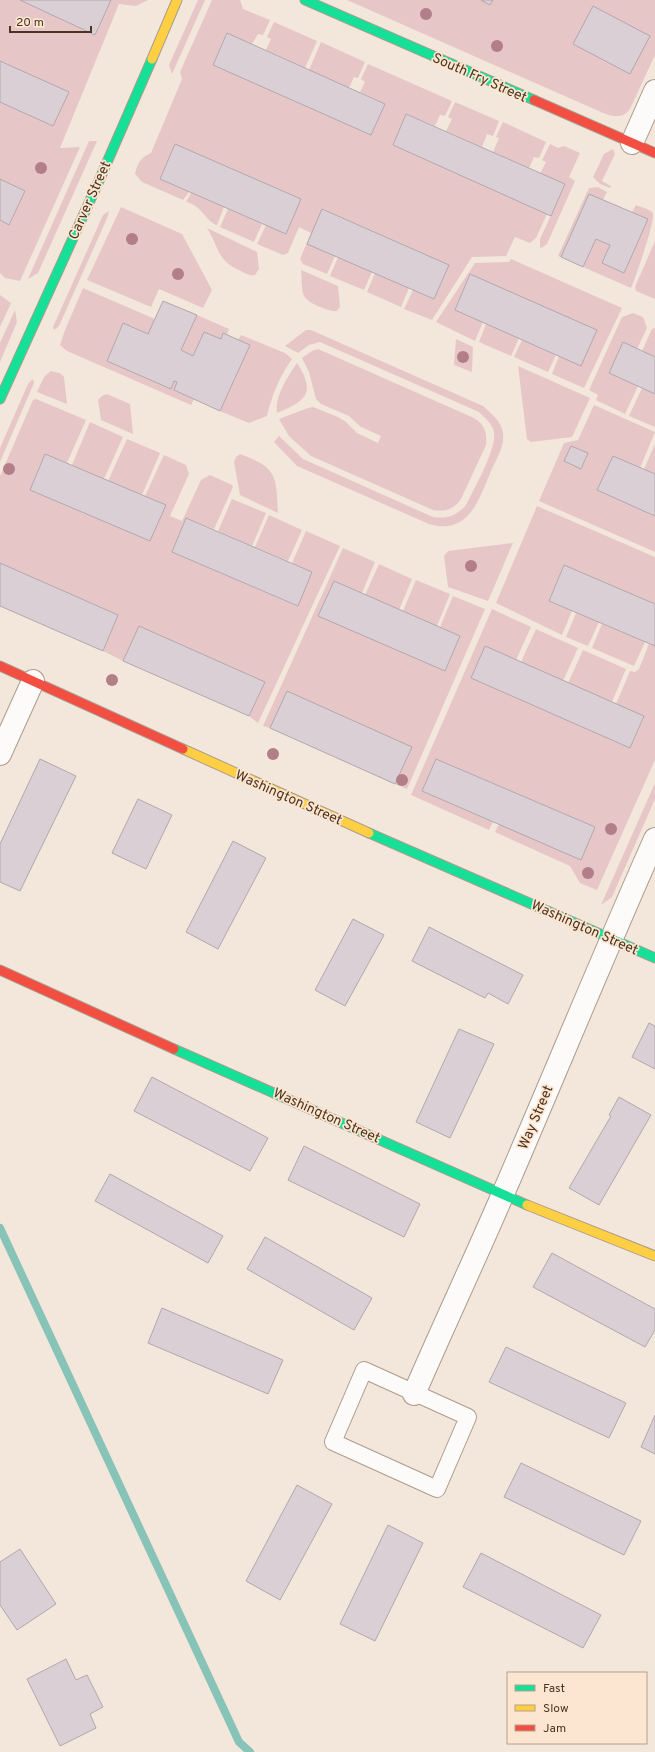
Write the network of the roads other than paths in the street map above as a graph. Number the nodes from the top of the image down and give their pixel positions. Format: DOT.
graph roads {
  1 [pos="177,0"];
  2 [pos="305,0"];
  3 [pos="655,91"];
  4 [pos="632,143"];
  5 [pos="655,153"];
  6 [pos="0,398"];
  7 [pos="0,666"];
  8 [pos="33,681"];
  9 [pos="0,754"];
  10 [pos="655,839"];
  11 [pos="611,938"];
  12 [pos="655,958"];
  13 [pos="0,970"];
  14 [pos="502,1195"];
  15 [pos="655,1256"];
  16 [pos="414,1394"];
  1 -- 6 [label="street, Carver Street"];
  2 -- 4 [label="street, South Fry Street"];
  3 -- 4 [label="street"];
  4 -- 5 [label="street, South Fry Street"];
  7 -- 8 [label="street, Washington Street"];
  8 -- 9 [label="street"];
  8 -- 11 [label="street, Washington Street"];
  10 -- 11 [label="street, Way Street"];
  11 -- 12 [label="street, Washington Street"];
  11 -- 14 [label="street, Way Street"];
  13 -- 14 [label="street, Washington Street"];
  14 -- 15 [label="street, Washington Street"];
  14 -- 16 [label="street, Way Street"];
  16 -- 16 [label="lane"];
}
